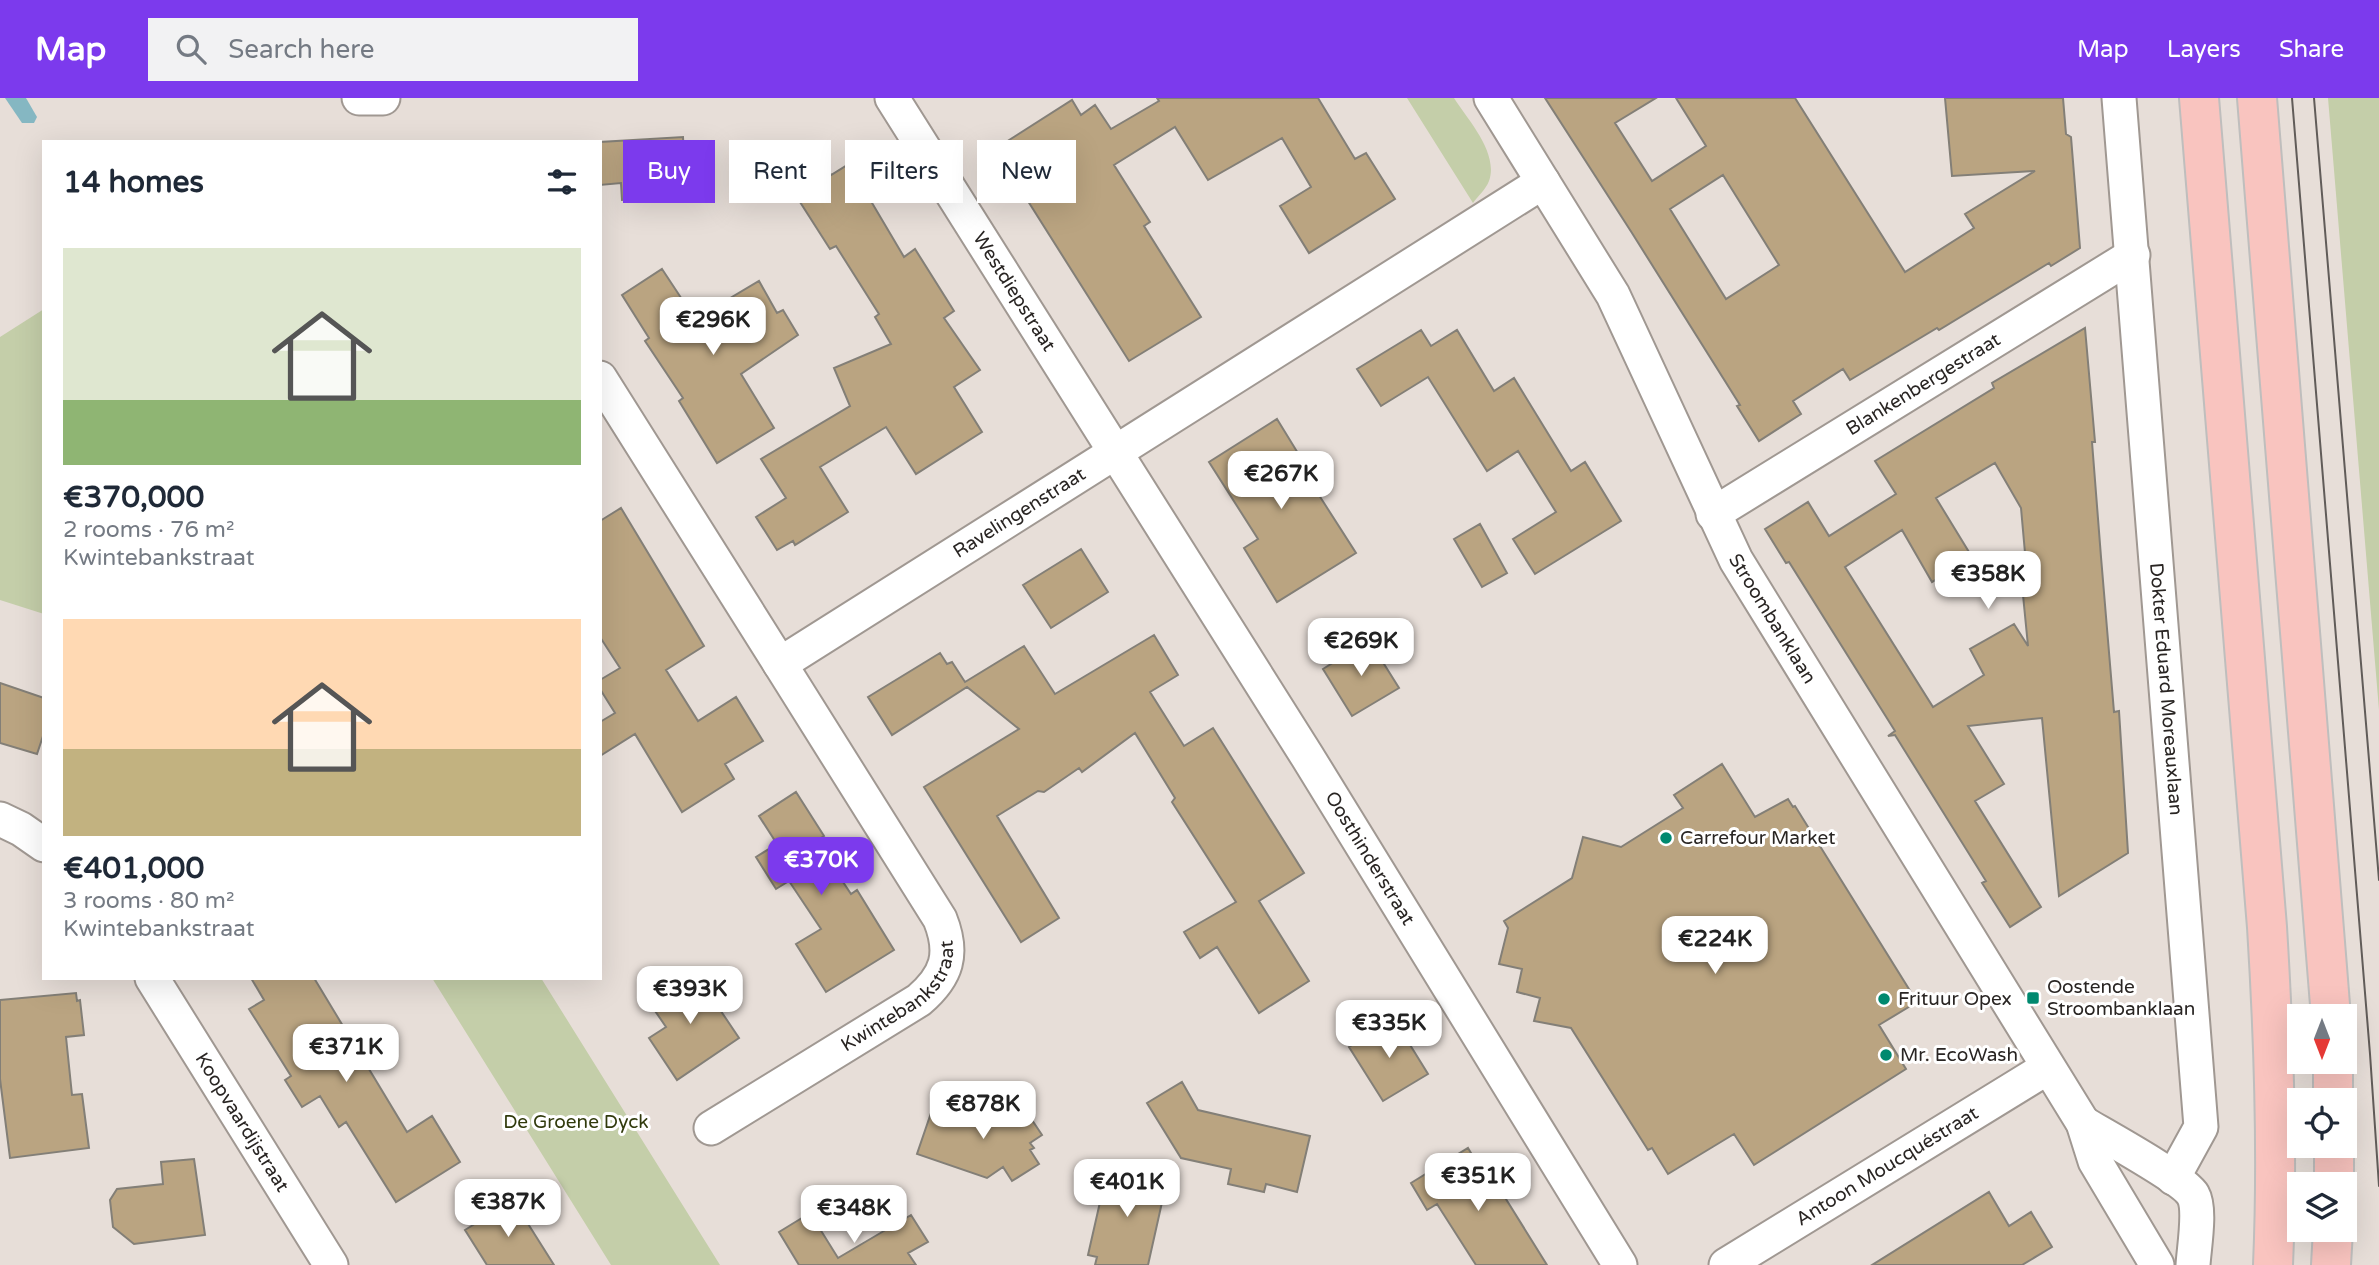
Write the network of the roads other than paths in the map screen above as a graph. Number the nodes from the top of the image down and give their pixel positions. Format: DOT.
graph roads {
  1 [pos="359,98"];
  2 [pos="383,98"];
  3 [pos="892,98"];
  4 [pos="1490,98"];
  5 [pos="2119,98"];
  6 [pos="2199,98"];
  7 [pos="2257,98"];
  8 [pos="1543,182"];
  9 [pos="2133,255"];
  10 [pos="602,381"];
  11 [pos="1115,452"];
  12 [pos="1713,514"];
  13 [pos="780,664"];
  14 [pos="0,819"];
  15 [pos="42,844"];
  16 [pos="153,980"];
  17 [pos="2329,1004"];
  18 [pos="2048,1068"];
  19 [pos="2083,1123"];
  20 [pos="711,1128"];
  21 [pos="2174,1178"];
  22 [pos="2332,1242"];
  23 [pos="331,1265"];
  24 [pos="1620,1265"];
  25 [pos="1726,1265"];
  26 [pos="2157,1265"];
  27 [pos="2193,1265"];
  28 [pos="2273,1265"];
  29 [pos="2331,1265"];
  1 -- 2 [label="street"];
  3 -- 11 [label="street, Westdiepstraat"];
  4 -- 8 [label="street, Stroombanklaan"];
  5 -- 9 [label="street, Dokter Eduard Moreauxlaan"];
  6 -- 28 [label="main road"];
  7 -- 17 [label="main road"];
  8 -- 11 [label="street, Ravelingenstraat"];
  8 -- 12 [label="street, Stroombanklaan"];
  9 -- 12 [label="street, Blankenbergestraat"];
  9 -- 21 [label="street, Dokter Eduard Moreauxlaan"];
  10 -- 13 [label="street"];
  11 -- 13 [label="street, Ravelingenstraat"];
  11 -- 24 [label="street, Oosthinderstraat"];
  12 -- 18 [label="street, Stroombanklaan"];
  13 -- 20 [label="street, Kwintebankstraat"];
  14 -- 15 [label="street"];
  16 -- 23 [label="street, Koopvaardijstraat"];
  18 -- 19 [label="street, Stroombanklaan"];
  18 -- 25 [label="street, Antoon Moucquéstraat"];
  19 -- 21 [label="street, Stroombanklaan"];
  19 -- 26 [label="street, Stroombanklaan"];
  21 -- 27 [label="street"];
  22 -- 29 [label="main road"];
}
